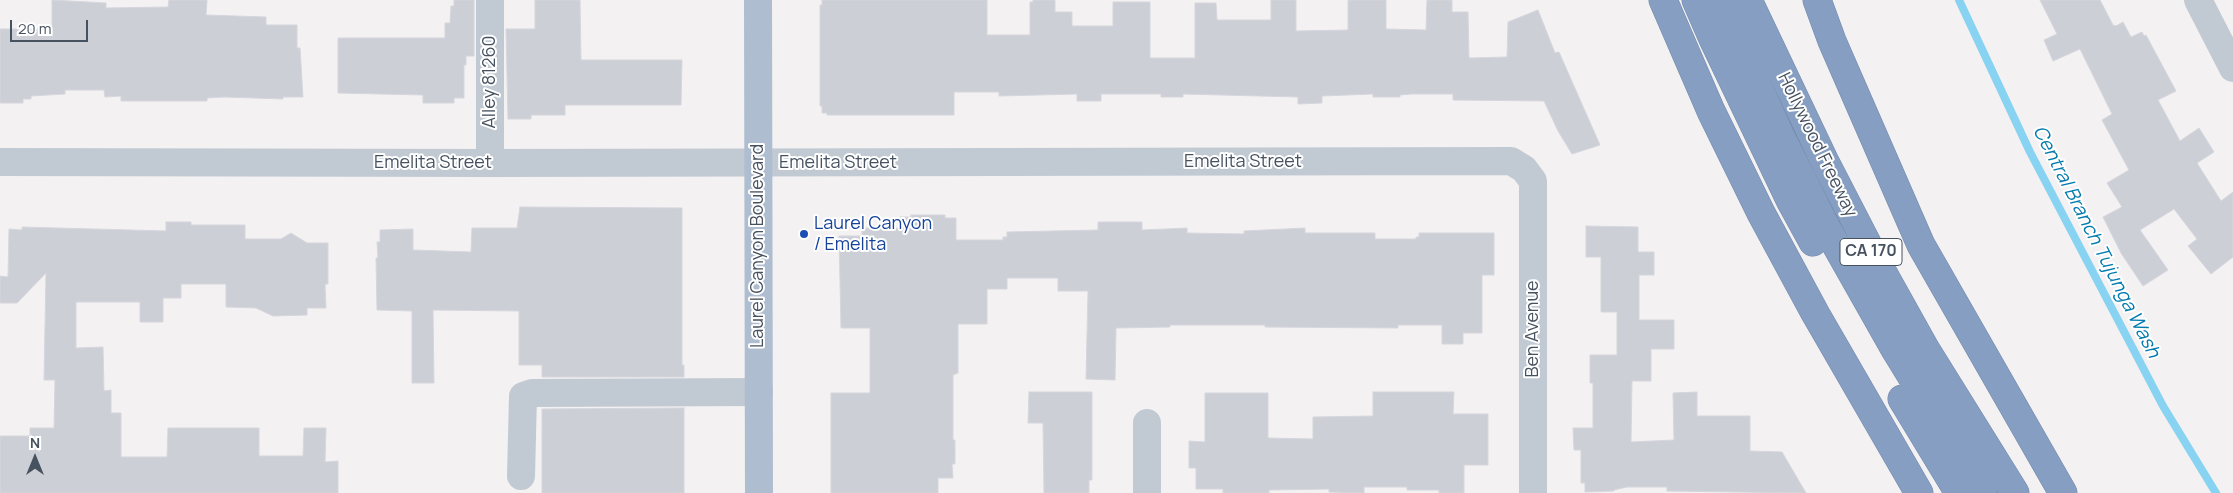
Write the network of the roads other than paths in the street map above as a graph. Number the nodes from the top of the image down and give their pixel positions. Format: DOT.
graph roads {
  1 [pos="490,0"];
  2 [pos="758,0"];
  3 [pos="1650,0"];
  4 [pos="1663,0"];
  5 [pos="1696,0"];
  6 [pos="1719,0"];
  7 [pos="1748,0"];
  8 [pos="1817,0"];
  9 [pos="2198,0"];
  10 [pos="2233,68"];
  11 [pos="1711,111"];
  12 [pos="0,162"];
  13 [pos="758,162"];
  14 [pos="490,163"];
  15 [pos="1524,168"];
  16 [pos="759,392"];
  17 [pos="1147,423"];
  18 [pos="520,476"];
  19 [pos="759,493"];
  20 [pos="1147,493"];
  21 [pos="1533,493"];
  22 [pos="1919,493"];
  23 [pos="1959,493"];
  24 [pos="1983,493"];
  25 [pos="2015,493"];
  26 [pos="2063,493"];
  1 -- 14 [label="street, Alley 81260"];
  2 -- 13 [label="main road, Laurel Canyon Boulevard"];
  3 -- 11 [label="highway"];
  4 -- 11 [label="highway"];
  5 -- 23 [label="highway"];
  6 -- 24 [label="highway"];
  7 -- 25 [label="highway, Hollywood Freeway / CA 170"];
  8 -- 26 [label="highway"];
  9 -- 10 [label="street"];
  11 -- 22 [label="highway"];
  12 -- 14 [label="street, Emelita Street"];
  13 -- 14 [label="street, Emelita Street"];
  13 -- 15 [label="street, Emelita Street"];
  13 -- 16 [label="main road, Laurel Canyon Boulevard"];
  15 -- 21 [label="street, Ben Avenue"];
  16 -- 18 [label="street"];
  16 -- 19 [label="main road, Laurel Canyon Boulevard"];
  17 -- 20 [label="street"];
}
